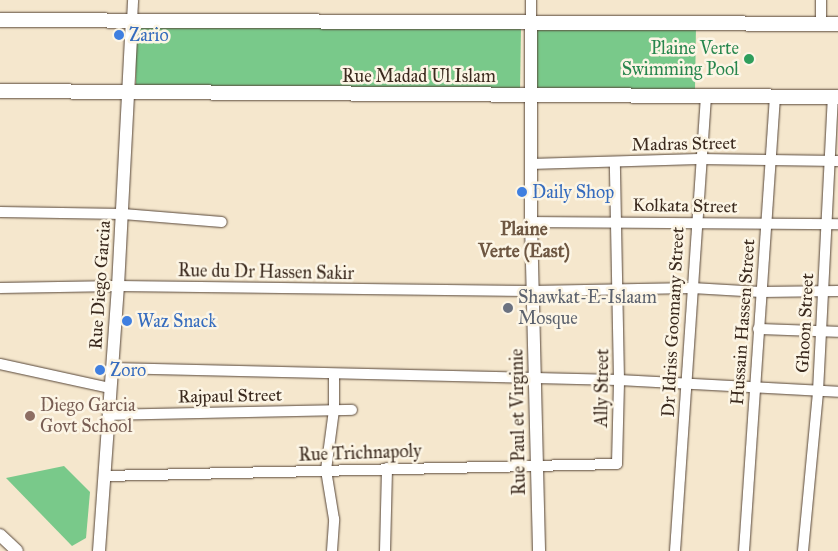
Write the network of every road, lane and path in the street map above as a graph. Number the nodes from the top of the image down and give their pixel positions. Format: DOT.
graph roads {
  1 [pos="133,0"];
  2 [pos="531,0"];
  3 [pos="821,0"];
  4 [pos="0,20"];
  5 [pos="132,21"];
  6 [pos="531,21"];
  7 [pos="821,23"];
  8 [pos="838,24"];
  9 [pos="0,91"];
  10 [pos="130,93"];
  11 [pos="706,95"];
  12 [pos="775,95"];
  13 [pos="529,96"];
  14 [pos="836,97"];
  15 [pos="699,159"];
  16 [pos="770,160"];
  17 [pos="834,161"];
  18 [pos="615,162"];
  19 [pos="530,164"];
  20 [pos="0,212"];
  21 [pos="123,214"];
  22 [pos="615,221"];
  23 [pos="222,222"];
  24 [pos="531,222"];
  25 [pos="695,222"];
  26 [pos="766,223"];
  27 [pos="827,223"];
  28 [pos="838,224"];
  29 [pos="118,286"];
  30 [pos="0,288"];
  31 [pos="692,288"];
  32 [pos="618,290"];
  33 [pos="532,291"];
  34 [pos="823,291"];
  35 [pos="838,291"];
  36 [pos="761,292"];
  37 [pos="758,329"];
  38 [pos="821,332"];
  39 [pos="838,332"];
  40 [pos="0,364"];
  41 [pos="111,368"];
  42 [pos="334,374"];
  43 [pos="534,379"];
  44 [pos="620,380"];
  45 [pos="687,383"];
  46 [pos="754,387"];
  47 [pos="110,388"];
  48 [pos="818,391"];
  49 [pos="838,392"];
  50 [pos="334,410"];
  51 [pos="352,410"];
  52 [pos="108,415"];
  53 [pos="536,464"];
  54 [pos="617,464"];
  55 [pos="387,468"];
  56 [pos="326,470"];
  57 [pos="104,476"];
  58 [pos="0,535"];
  59 [pos="17,551"];
  60 [pos="99,551"];
  61 [pos="332,551"];
  62 [pos="385,551"];
  63 [pos="539,551"];
  64 [pos="676,551"];
  65 [pos="744,551"];
  66 [pos="803,551"];
  1 -- 5 [label="street"];
  2 -- 6 [label="street"];
  3 -- 7 [label="street"];
  4 -- 5 [label="main road"];
  5 -- 6 [label="main road"];
  5 -- 10 [label="street, Rue Diego Garcia"];
  6 -- 7 [label="main road"];
  6 -- 13 [label="street, Rue Paul et Virginie"];
  7 -- 8 [label="main road"];
  9 -- 10 [label="main road, Rue Madad Ul Islam"];
  10 -- 13 [label="main road, Rue Madad Ul Islam"];
  10 -- 21 [label="street, Rue Diego Garcia"];
  11 -- 12 [label="main road, Rue Madad Ul Islam"];
  11 -- 13 [label="main road, Rue Madad Ul Islam"];
  11 -- 15 [label="street, Dr Idriss Goomany Street"];
  12 -- 14 [label="main road, Rue Madad Ul Islam"];
  12 -- 16 [label="street, Hussain Hassen Street"];
  13 -- 19 [label="street, Rue Paul et Virginie"];
  14 -- 17 [label="street, Ghoon Street"];
  15 -- 16 [label="street, Madras Street"];
  15 -- 18 [label="street, Madras Street"];
  15 -- 25 [label="street, Dr Idriss Goomany Street"];
  16 -- 17 [label="street, Madras Street"];
  16 -- 26 [label="street, Hussain Hassen Street"];
  17 -- 27 [label="street, Ghoon Street"];
  18 -- 19 [label="street, Madras Street"];
  18 -- 22 [label="street, Ally Street"];
  19 -- 24 [label="street, Rue Paul et Virginie"];
  20 -- 21 [label="street"];
  21 -- 23 [label="street"];
  21 -- 29 [label="street, Rue Diego Garcia"];
  22 -- 24 [label="street, Kolkata Street"];
  22 -- 25 [label="street, Kolkata Street"];
  22 -- 32 [label="street, Ally Street"];
  24 -- 33 [label="street, Rue Paul et Virginie"];
  25 -- 26 [label="street, Kolkata Street"];
  25 -- 31 [label="street, Dr Idriss Goomany Street"];
  26 -- 27 [label="street, Kolkata Street"];
  26 -- 36 [label="street, Hussain Hassen Street"];
  27 -- 28 [label="street, Kolkata Street"];
  27 -- 34 [label="street, Ghoon Street"];
  29 -- 30 [label="street, Rue du Dr Hassen Sakir"];
  29 -- 33 [label="street, Rue du Dr Hassen Sakir"];
  29 -- 41 [label="street, Rue Diego Garcia"];
  31 -- 32 [label="street, Rue du Dr Hassen Sakir"];
  31 -- 36 [label="street, Rue du Dr Hassen Sakir"];
  31 -- 45 [label="street, Dr Idriss Goomany Street"];
  32 -- 33 [label="street, Rue du Dr Hassen Sakir"];
  32 -- 44 [label="street, Ally Street"];
  33 -- 43 [label="street, Rue Paul et Virginie"];
  34 -- 35 [label="street, Rue du Dr Hassen Sakir"];
  34 -- 36 [label="street, Rue du Dr Hassen Sakir"];
  34 -- 38 [label="street, Ghoon Street"];
  36 -- 37 [label="street, Hussain Hassen Street"];
  37 -- 38 [label="street"];
  37 -- 46 [label="street, Hussain Hassen Street"];
  38 -- 39 [label="street"];
  38 -- 48 [label="street, Ghoon Street"];
  40 -- 47 [label="street"];
  41 -- 42 [label="street"];
  41 -- 47 [label="street, Rue Diego Garcia"];
  42 -- 43 [label="street"];
  42 -- 50 [label="street"];
  43 -- 44 [label="street"];
  43 -- 53 [label="street, Rue Paul et Virginie"];
  44 -- 45 [label="street"];
  44 -- 54 [label="street, Ally Street"];
  45 -- 46 [label="street"];
  45 -- 64 [label="street, Dr Idriss Goomany Street"];
  46 -- 48 [label="street"];
  46 -- 65 [label="street, Hussain Hassen Street"];
  47 -- 52 [label="street, Rue Diego Garcia"];
  48 -- 49 [label="street"];
  48 -- 66 [label="street, Ghoon Street"];
  50 -- 51 [label="street, Rajpaul Street"];
  50 -- 52 [label="street, Rajpaul Street"];
  50 -- 56 [label="street"];
  52 -- 57 [label="street, Rue Diego Garcia"];
  53 -- 54 [label="street, Rue Trichnapoly"];
  53 -- 55 [label="street, Rue Trichnapoly"];
  53 -- 63 [label="street, Rue Paul et Virginie"];
  55 -- 56 [label="street, Rue Trichnapoly"];
  55 -- 62 [label="street"];
  56 -- 57 [label="street, Rue Trichnapoly"];
  56 -- 61 [label="street"];
  57 -- 60 [label="street, Rue Diego Garcia"];
  58 -- 59 [label="street"];
}
